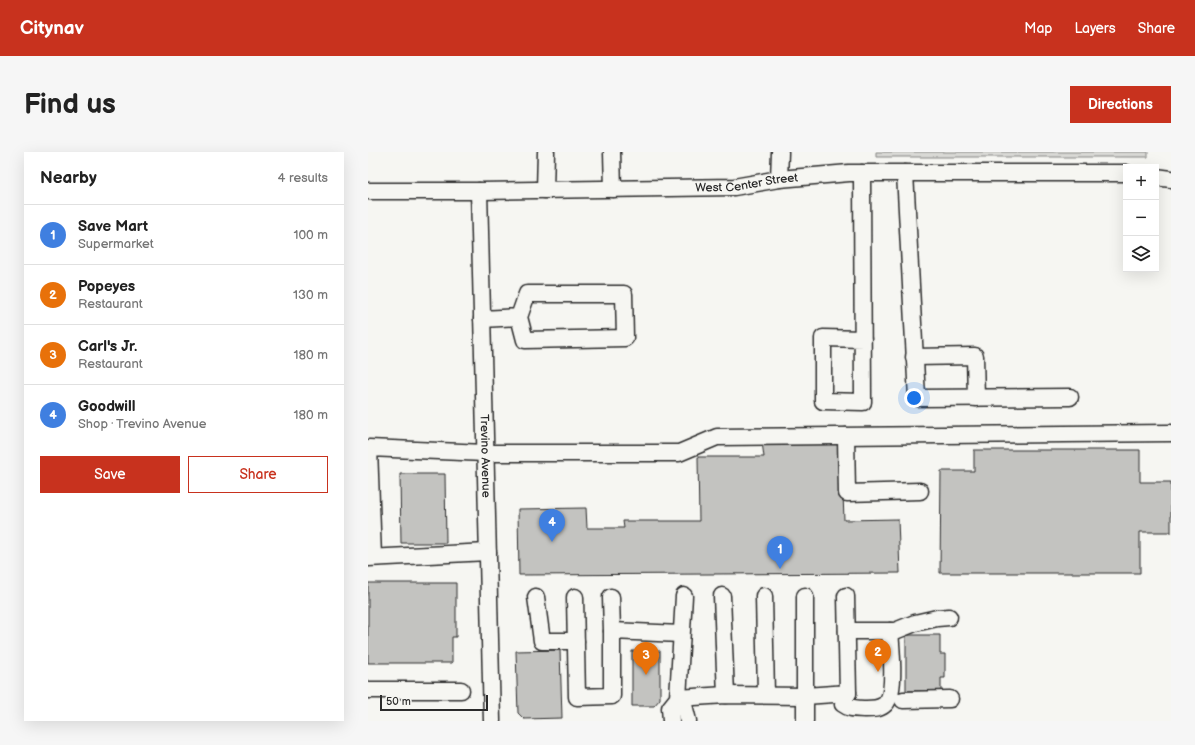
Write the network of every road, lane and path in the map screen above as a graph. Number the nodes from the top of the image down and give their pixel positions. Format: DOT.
graph roads {
  1 [pos="546,152"];
  2 [pos="612,152"];
  3 [pos="780,152"];
  4 [pos="862,173"];
  5 [pos="905,173"];
  6 [pos="1123,173"];
  7 [pos="1159,177"];
  8 [pos="779,179"];
  9 [pos="1171,179"];
  10 [pos="613,189"];
  11 [pos="546,190"];
  12 [pos="368,191"];
  13 [pos="479,191"];
  14 [pos="519,317"];
  15 [pos="482,319"];
  16 [pos="863,339"];
  17 [pos="914,357"];
  18 [pos="1070,397"];
  19 [pos="976,398"];
  20 [pos="1171,433"];
  21 [pos="846,436"];
  22 [pos="485,453"];
  23 [pos="920,491"];
  24 [pos="488,552"];
  25 [pos="370,558"];
  26 [pos="684,596"];
  27 [pos="722,596"];
  28 [pos="764,596"];
  29 [pos="805,596"];
  30 [pos="846,596"];
  31 [pos="536,597"];
  32 [pos="575,597"];
  33 [pos="612,597"];
  34 [pos="950,617"];
  35 [pos="890,630"];
  36 [pos="847,631"];
  37 [pos="612,632"];
  38 [pos="681,634"];
  39 [pos="576,641"];
  40 [pos="368,690"];
  41 [pos="461,690"];
  42 [pos="848,693"];
  43 [pos="726,695"];
  44 [pos="766,696"];
  45 [pos="804,696"];
  46 [pos="678,698"];
  47 [pos="950,699"];
  48 [pos="903,700"];
  49 [pos="492,721"];
  50 [pos="670,721"];
  51 [pos="688,721"];
  52 [pos="805,721"];
  1 -- 11 [label="street"];
  2 -- 10 [label="street"];
  3 -- 8 [label="street"];
  4 -- 5 [label="street, West Center Street"];
  4 -- 8 [label="street, West Center Street"];
  4 -- 16 [label="street"];
  5 -- 6 [label="street, West Center Street"];
  5 -- 17 [label="street"];
  7 -- 9 [label="street"];
  8 -- 10 [label="street, West Center Street"];
  10 -- 11 [label="street, West Center Street"];
  11 -- 13 [label="street, West Center Street"];
  12 -- 13 [label="street, West Center Street"];
  13 -- 15 [label="street, Trevino Avenue"];
  14 -- 14 [label="street"];
  14 -- 15 [label="street"];
  15 -- 22 [label="street, Trevino Avenue"];
  16 -- 16 [label="street"];
  17 -- 19 [label="street"];
  17 -- 19 [label="street"];
  18 -- 19 [label="street"];
  20 -- 21 [label="street"];
  21 -- 22 [label="street"];
  21 -- 23 [label="street"];
  22 -- 24 [label="street, Trevino Avenue"];
  22 -- 25 [label="street"];
  24 -- 25 [label="street"];
  24 -- 49 [label="street, Trevino Avenue"];
  26 -- 38 [label="street"];
  27 -- 43 [label="street"];
  28 -- 44 [label="street"];
  29 -- 45 [label="street"];
  30 -- 36 [label="street"];
  31 -- 39 [label="street"];
  32 -- 39 [label="street"];
  33 -- 37 [label="street"];
  34 -- 35 [label="street"];
  35 -- 36 [label="street"];
  35 -- 42 [label="street"];
  36 -- 42 [label="street"];
  37 -- 38 [label="street"];
  37 -- 39 [label="street"];
  38 -- 46 [label="street"];
  40 -- 41 [label="street"];
  42 -- 45 [label="street"];
  43 -- 44 [label="street"];
  43 -- 46 [label="street"];
  44 -- 45 [label="street"];
  45 -- 52 [label="street"];
  46 -- 50 [label="street"];
  46 -- 51 [label="street"];
  47 -- 48 [label="street"];
}
